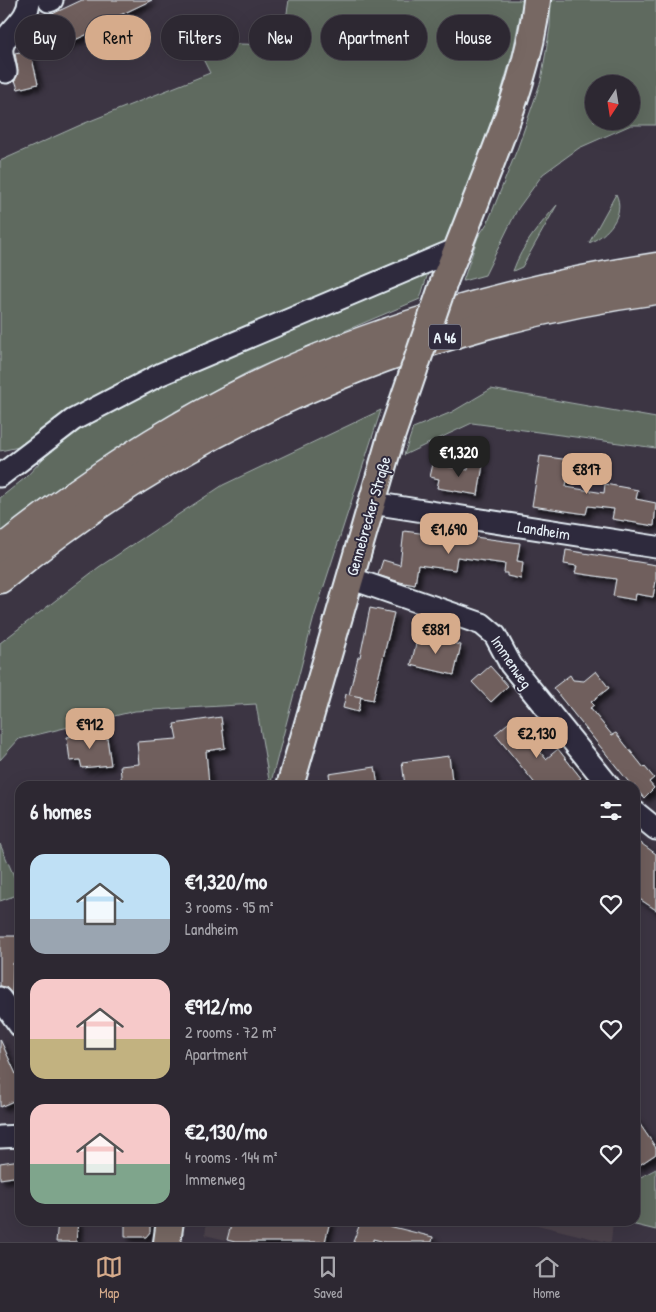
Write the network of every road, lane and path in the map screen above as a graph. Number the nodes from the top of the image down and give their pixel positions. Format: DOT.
graph roads {
  1 [pos="44,0"];
  2 [pos="537,0"];
  3 [pos="6,72"];
  4 [pos="457,249"];
  5 [pos="656,267"];
  6 [pos="656,290"];
  7 [pos="0,476"];
  8 [pos="372,503"];
  9 [pos="656,547"];
  10 [pos="0,551"];
  11 [pos="350,578"];
  12 [pos="0,579"];
  13 [pos="291,781"];
  14 [pos="605,781"];
  15 [pos="640,816"];
  16 [pos="656,829"];
  17 [pos="15,1136"];
  18 [pos="0,1137"];
  19 [pos="169,1226"];
  20 [pos="167,1242"];
  1 -- 3 [label="street"];
  2 -- 4 [label="main road, Gennebrecker Straße"];
  4 -- 7 [label="street"];
  4 -- 8 [label="main road, Gennebrecker Straße, bridge"];
  5 -- 10 [label="highway, A 46"];
  6 -- 12 [label="highway, A 46"];
  8 -- 9 [label="street, Landheim"];
  8 -- 11 [label="main road, Gennebrecker Straße"];
  11 -- 13 [label="main road, Gennebrecker Straße"];
  11 -- 14 [label="street, Immenweg"];
  15 -- 16 [label="street"];
  17 -- 18 [label="street"];
  19 -- 20 [label="main road"];
}
